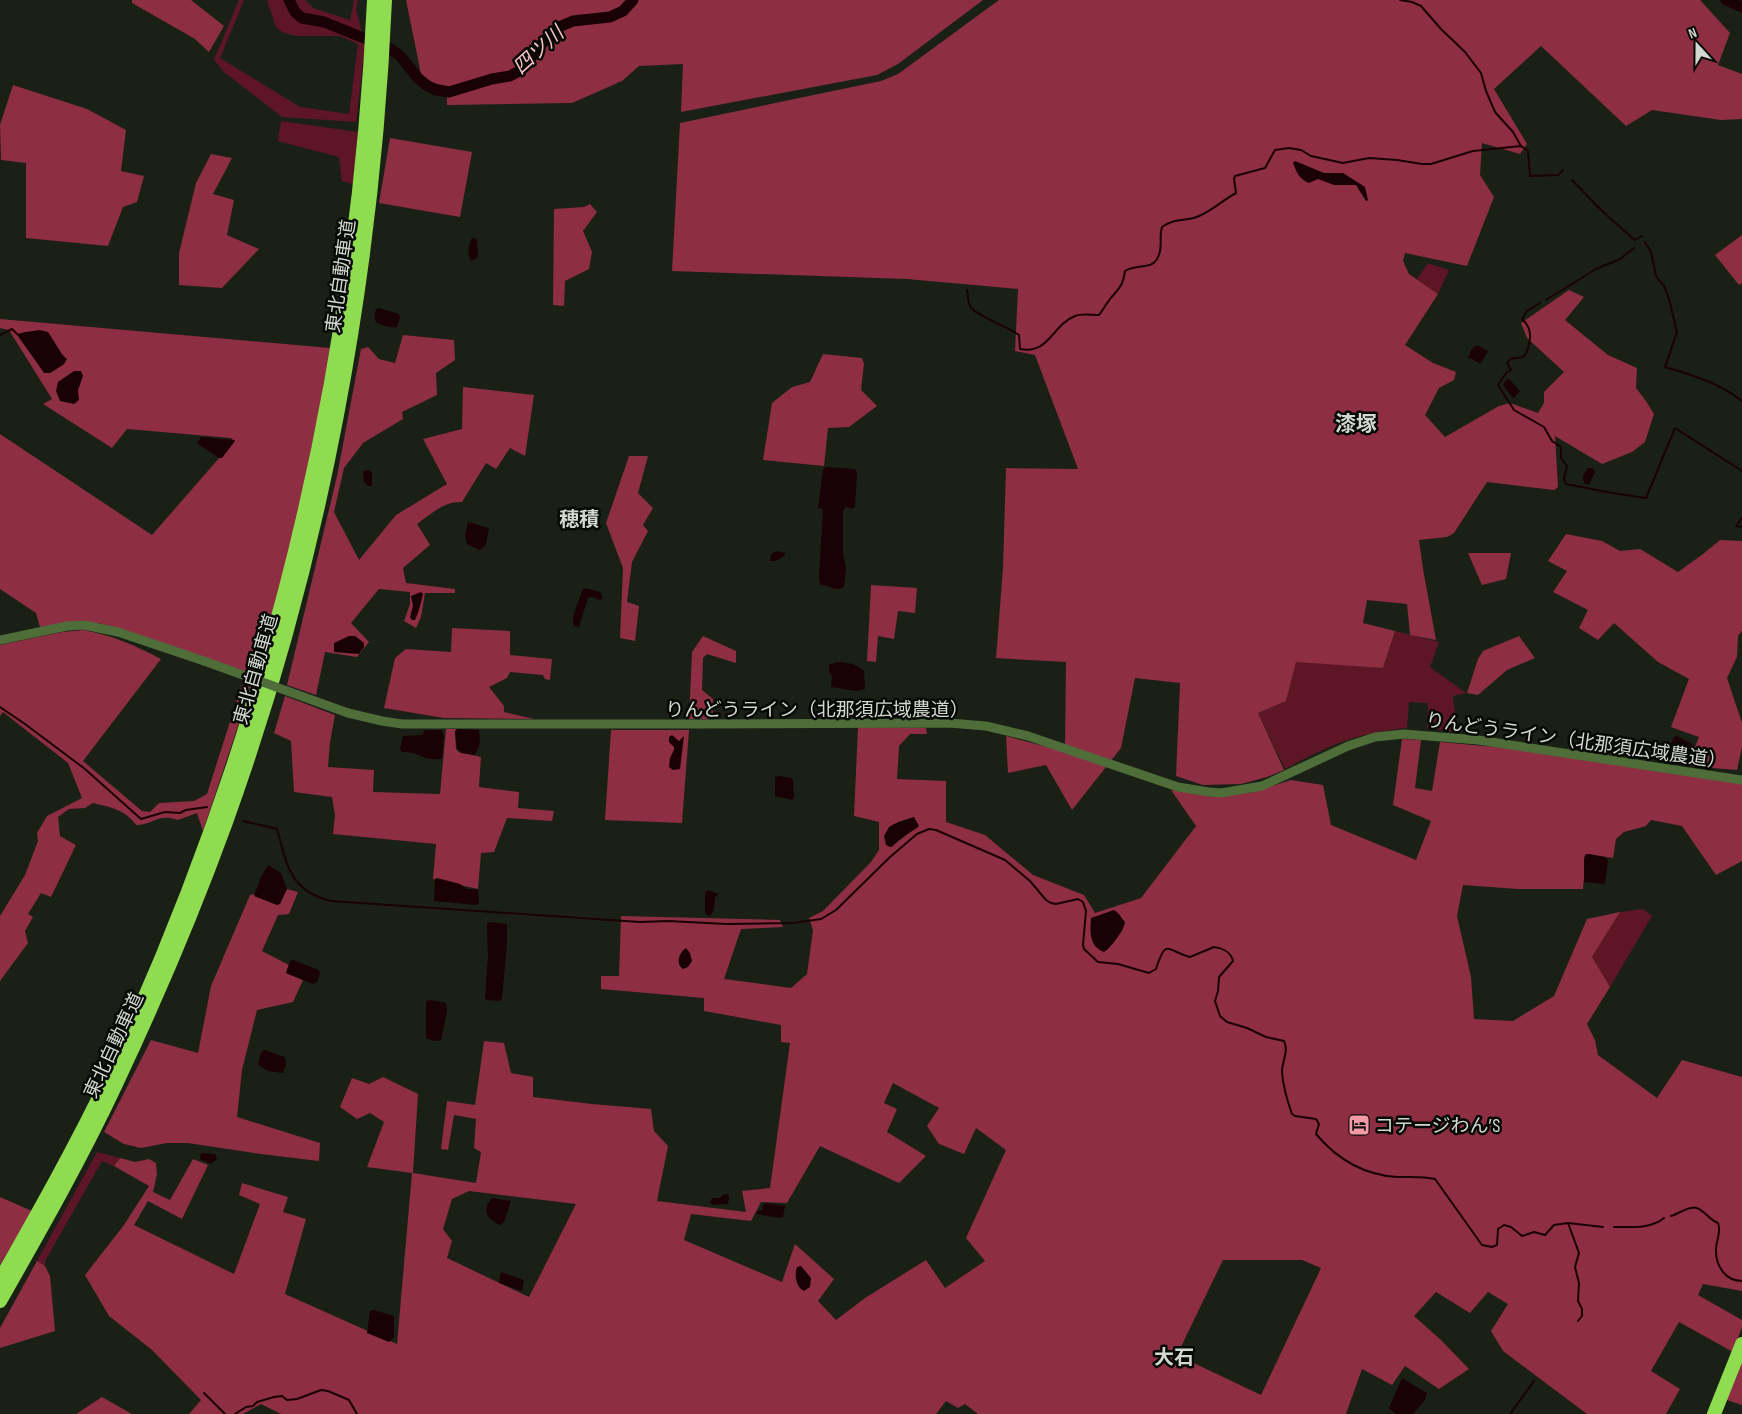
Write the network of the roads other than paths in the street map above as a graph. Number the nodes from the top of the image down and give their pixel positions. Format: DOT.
graph roads {
  1 [pos="374,0"];
  2 [pos="385,0"];
  3 [pos="378,27"];
  4 [pos="376,62"];
  5 [pos="0,640"];
  6 [pos="1742,780"];
  7 [pos="0,1280"];
  8 [pos="0,1301"];
  9 [pos="1742,1344"];
  10 [pos="1714,1414"];
  1 -- 3 [label="highway, 東北自動車道"];
  2 -- 3 [label="highway, 東北自動車道"];
  3 -- 4 [label="highway, 東北自動車道"];
  4 -- 7 [label="highway, 東北自動車道"];
  4 -- 8 [label="highway, 東北自動車道"];
  5 -- 6 [label="street, りんどうライン（北那須広域農道）, bridge"];
  9 -- 10 [label="highway"];
}
